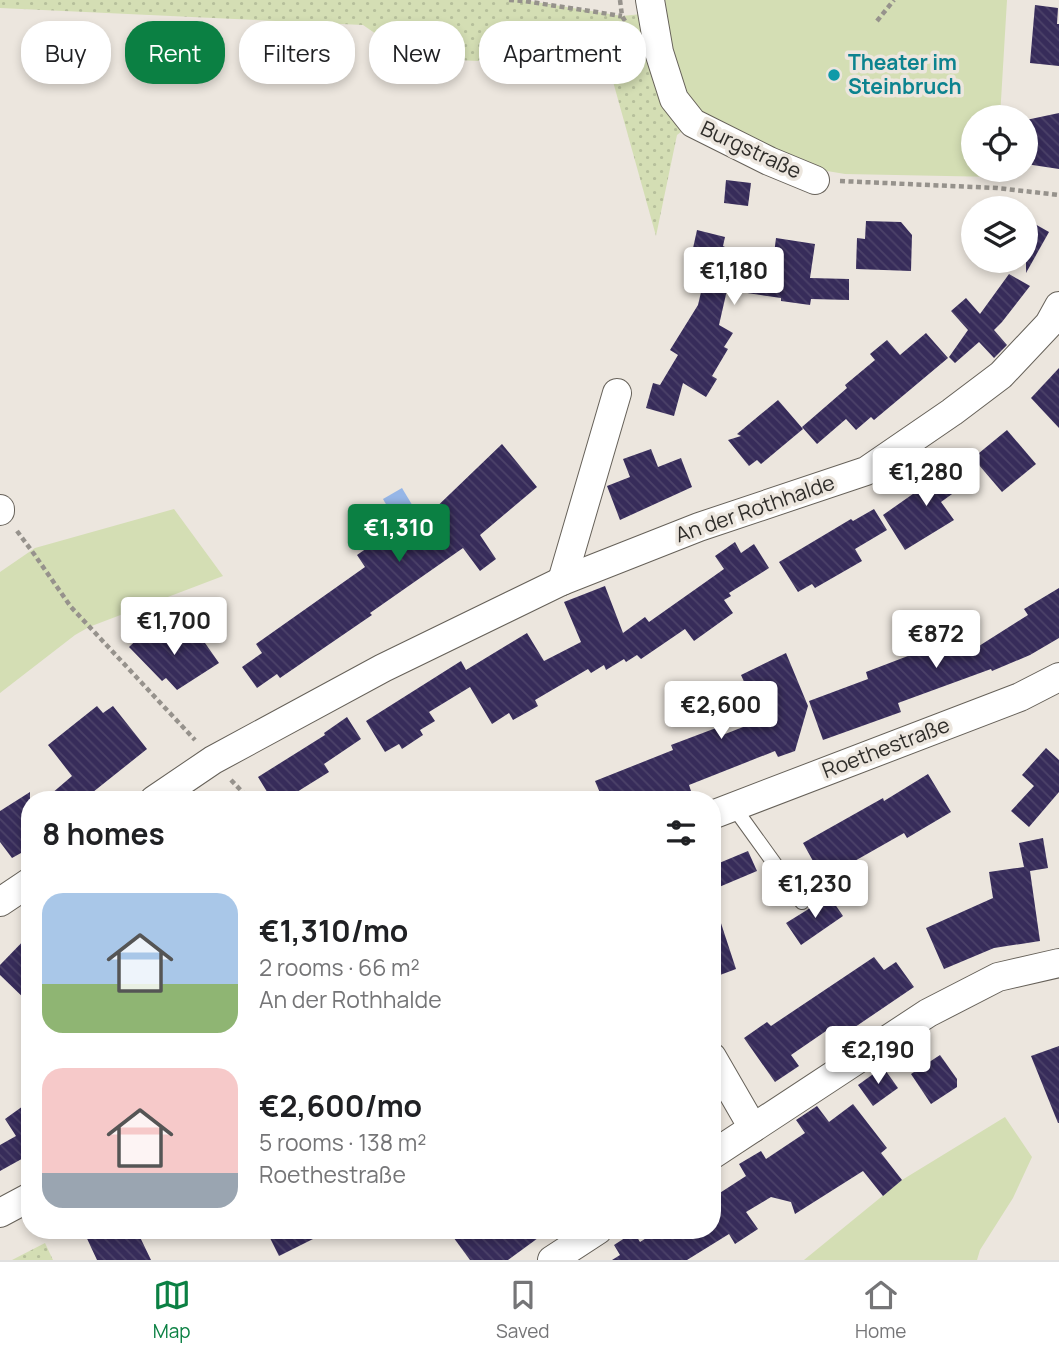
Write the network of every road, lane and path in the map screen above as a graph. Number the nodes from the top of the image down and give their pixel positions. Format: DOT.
graph roads {
  1 [pos="509,0"];
  2 [pos="650,0"];
  3 [pos="894,0"];
  4 [pos="622,16"];
  5 [pos="877,20"];
  6 [pos="815,180"];
  7 [pos="1059,195"];
  8 [pos="1059,306"];
  9 [pos="617,393"];
  10 [pos="0,510"];
  11 [pos="562,582"];
  12 [pos="1059,677"];
  13 [pos="213,760"];
  14 [pos="166,791"];
  15 [pos="242,791"];
  16 [pos="723,811"];
  17 [pos="21,888"];
  18 [pos="0,902"];
  19 [pos="802,902"];
  20 [pos="1059,963"];
  21 [pos="721,1073"];
  22 [pos="753,1128"];
  23 [pos="721,1149"];
  24 [pos="21,1202"];
  25 [pos="0,1213"];
  26 [pos="584,1239"];
  27 [pos="552,1260"];
  1 -- 4 [label="path"];
  2 -- 6 [label="street, Burgstraße"];
  3 -- 5 [label="path"];
  6 -- 7 [label="path"];
  8 -- 11 [label="street, An der Rothhalde"];
  9 -- 11 [label="street"];
  10 -- 13 [label="path"];
  11 -- 13 [label="street, An der Rothhalde"];
  12 -- 16 [label="street, Roethestraße"];
  13 -- 14 [label="street, An der Rothhalde"];
  13 -- 15 [label="path"];
  16 -- 19 [label="lane"];
  17 -- 18 [label="street"];
  20 -- 22 [label="street"];
  21 -- 22 [label="street"];
  22 -- 23 [label="street"];
  24 -- 25 [label="street"];
  26 -- 27 [label="street"];
}
